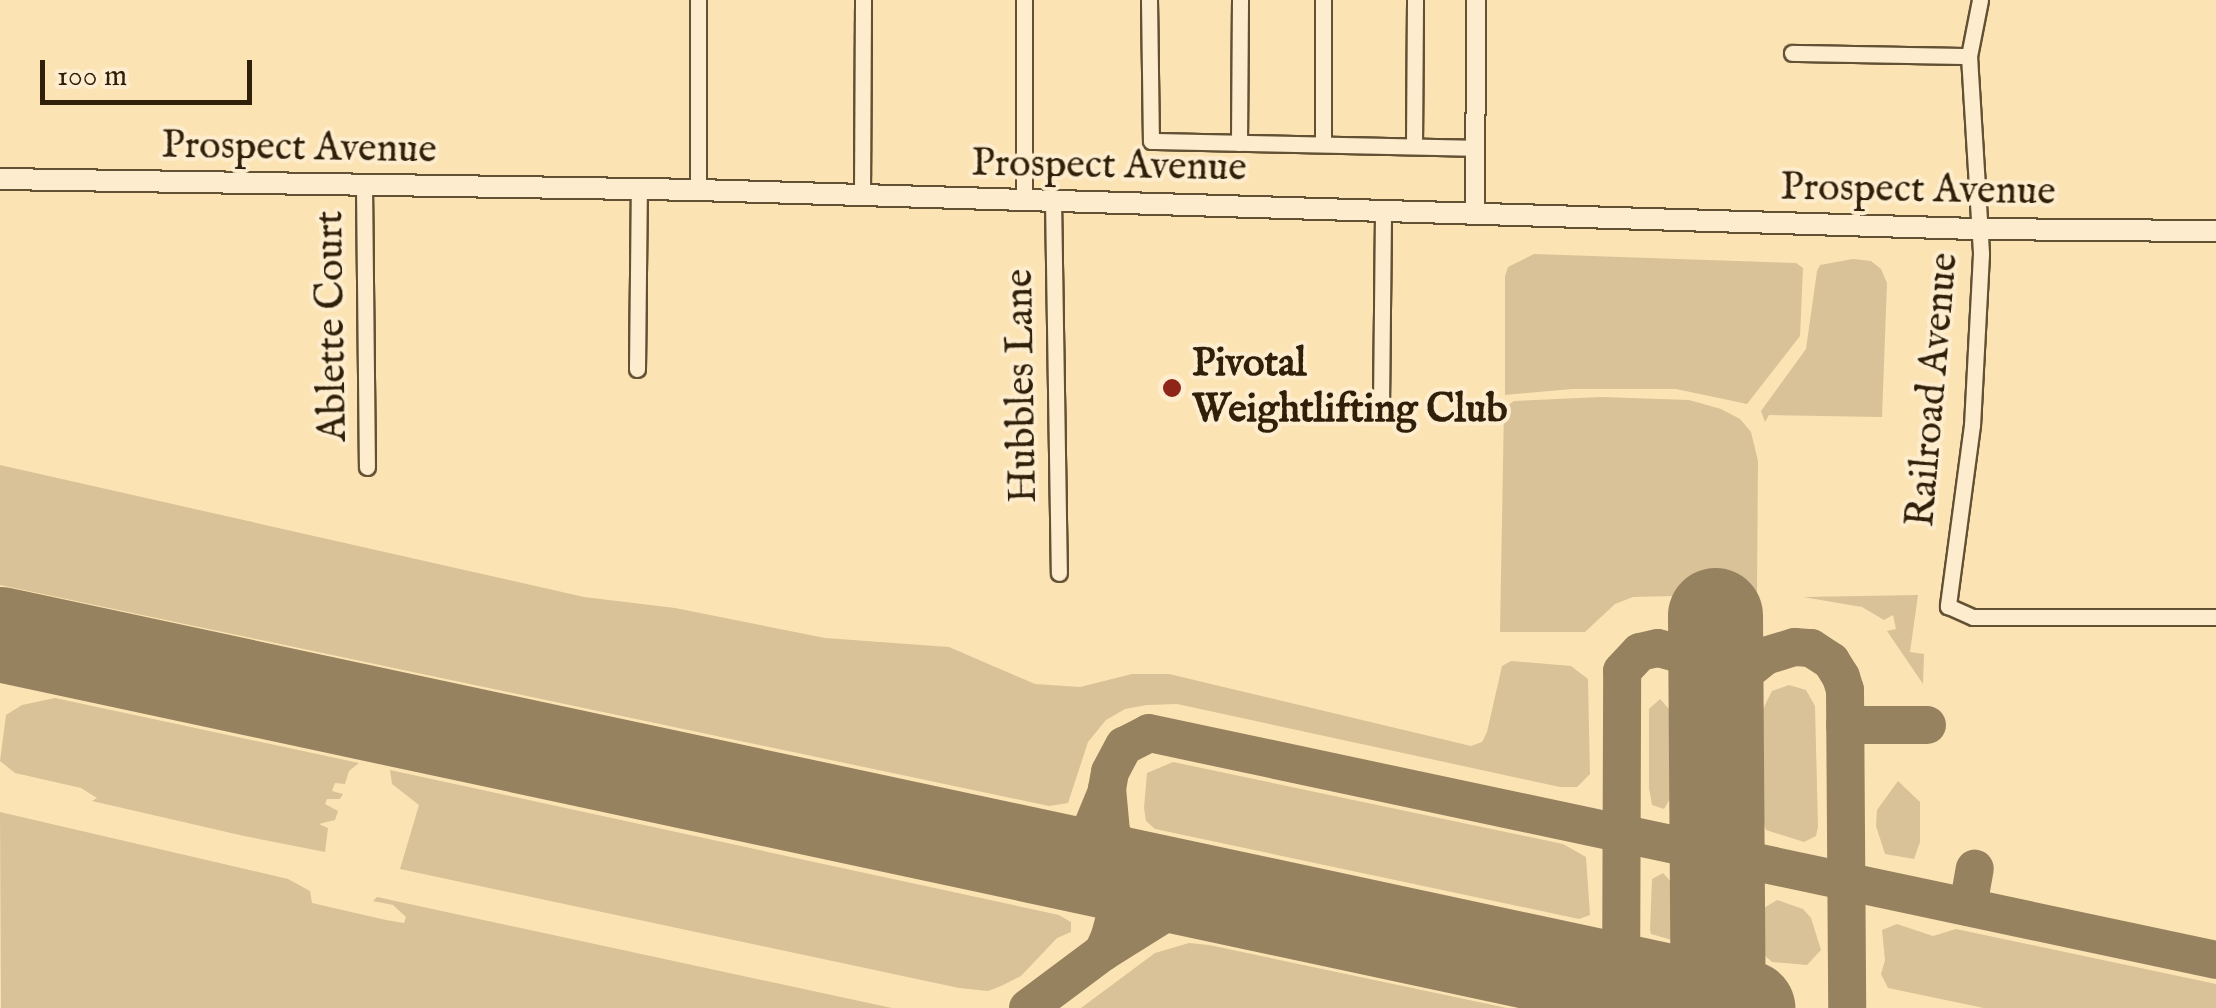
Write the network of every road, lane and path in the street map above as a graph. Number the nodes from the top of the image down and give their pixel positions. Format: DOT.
graph roads {
  1 [pos="698,0"];
  2 [pos="863,0"];
  3 [pos="1024,0"];
  4 [pos="1149,0"];
  5 [pos="1240,0"];
  6 [pos="1324,0"];
  7 [pos="1415,0"];
  8 [pos="1476,0"];
  9 [pos="1980,0"];
  10 [pos="1792,53"];
  11 [pos="1968,56"];
  12 [pos="1238,143"];
  13 [pos="1323,144"];
  14 [pos="1414,146"];
  15 [pos="1475,148"];
  16 [pos="0,178"];
  17 [pos="364,185"];
  18 [pos="639,190"];
  19 [pos="698,190"];
  20 [pos="862,195"];
  21 [pos="1053,198"];
  22 [pos="1024,200"];
  23 [pos="1383,210"];
  24 [pos="1476,214"];
  25 [pos="1978,229"];
  26 [pos="2216,231"];
  27 [pos="637,369"];
  28 [pos="1381,406"];
  29 [pos="368,467"];
  30 [pos="1059,573"];
  31 [pos="2216,617"];
  1 -- 19 [label="street"];
  2 -- 20 [label="street"];
  3 -- 22 [label="street"];
  4 -- 12 [label="street"];
  5 -- 12 [label="street"];
  6 -- 13 [label="street"];
  7 -- 14 [label="street"];
  8 -- 15 [label="street"];
  9 -- 11 [label="street, Railroad Avenue"];
  10 -- 11 [label="street"];
  11 -- 25 [label="street, Railroad Avenue"];
  12 -- 13 [label="street"];
  13 -- 14 [label="street"];
  14 -- 15 [label="street"];
  15 -- 24 [label="street"];
  16 -- 17 [label="main road, Prospect Avenue"];
  17 -- 18 [label="main road, Prospect Avenue"];
  17 -- 29 [label="street, Ablette Court"];
  18 -- 19 [label="main road, Prospect Avenue"];
  18 -- 27 [label="street"];
  19 -- 20 [label="main road, Prospect Avenue"];
  20 -- 22 [label="main road, Prospect Avenue"];
  21 -- 22 [label="main road, Prospect Avenue"];
  21 -- 23 [label="main road, Prospect Avenue"];
  21 -- 30 [label="street, Hubbles Lane"];
  23 -- 24 [label="main road, Prospect Avenue"];
  23 -- 28 [label="street"];
  24 -- 25 [label="main road, Prospect Avenue"];
  25 -- 26 [label="main road, Prospect Avenue"];
  25 -- 31 [label="street, Railroad Avenue"];
}
